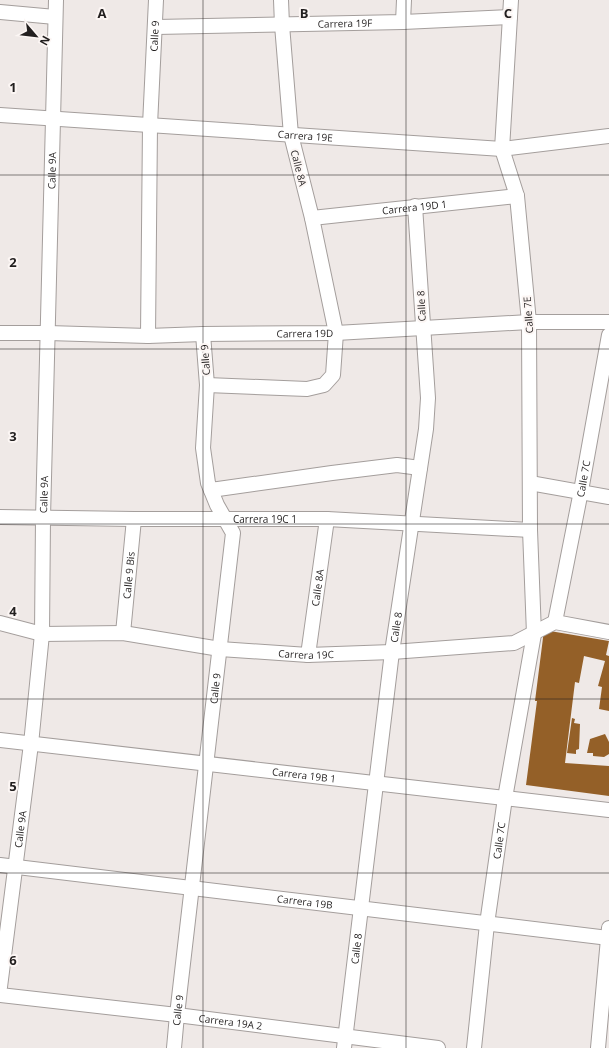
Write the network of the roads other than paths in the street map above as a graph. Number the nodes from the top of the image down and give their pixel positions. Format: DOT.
graph roads {
  1 [pos="56,0"];
  2 [pos="156,0"];
  3 [pos="281,0"];
  4 [pos="404,0"];
  5 [pos="511,0"];
  6 [pos="0,12"];
  7 [pos="55,17"];
  8 [pos="510,17"];
  9 [pos="403,22"];
  10 [pos="282,25"];
  11 [pos="156,27"];
  12 [pos="0,115"];
  13 [pos="54,118"];
  14 [pos="150,126"];
  15 [pos="291,135"];
  16 [pos="609,136"];
  17 [pos="502,149"];
  18 [pos="517,196"];
  19 [pos="415,206"];
  20 [pos="312,218"];
  21 [pos="530,322"];
  22 [pos="609,322"];
  23 [pos="422,328"];
  24 [pos="0,333"];
  25 [pos="48,333"];
  26 [pos="336,333"];
  27 [pos="203,334"];
  28 [pos="609,335"];
  29 [pos="148,336"];
  30 [pos="207,385"];
  31 [pos="420,468"];
  32 [pos="530,483"];
  33 [pos="211,490"];
  34 [pos="581,491"];
  35 [pos="609,497"];
  36 [pos="0,516"];
  37 [pos="43,518"];
  38 [pos="134,519"];
  39 [pos="225,520"];
  40 [pos="327,520"];
  41 [pos="412,523"];
  42 [pos="530,530"];
  43 [pos="555,622"];
  44 [pos="0,623"];
  45 [pos="609,632"];
  46 [pos="123,633"];
  47 [pos="42,634"];
  48 [pos="534,634"];
  49 [pos="220,649"];
  50 [pos="392,652"];
  51 [pos="308,655"];
  52 [pos="0,740"];
  53 [pos="31,744"];
  54 [pos="207,764"];
  55 [pos="376,783"];
  56 [pos="505,798"];
  57 [pos="609,810"];
  58 [pos="0,865"];
  59 [pos="15,867"];
  60 [pos="192,889"];
  61 [pos="360,909"];
  62 [pos="487,924"];
  63 [pos="608,935"];
  64 [pos="0,987"];
  65 [pos="0,995"];
  66 [pos="177,1015"];
  67 [pos="344,1042"];
  68 [pos="174,1048"];
  69 [pos="438,1048"];
  70 [pos="474,1048"];
  71 [pos="598,1048"];
  1 -- 7 [label="street, Calle 9A"];
  2 -- 11 [label="street, Calle 9"];
  3 -- 10 [label="street, Calle 8A"];
  4 -- 9 [label="street"];
  5 -- 8 [label="street, Calle 7E"];
  6 -- 7 [label="street"];
  7 -- 13 [label="street, Calle 9A"];
  8 -- 9 [label="street, Carrera 19F"];
  8 -- 17 [label="street, Calle 7E"];
  9 -- 10 [label="street, Carrera 19F"];
  10 -- 11 [label="street, Carrera 19F"];
  10 -- 15 [label="street, Calle 8A"];
  11 -- 14 [label="street, Calle 9"];
  12 -- 13 [label="street, Carrera 19E"];
  13 -- 14 [label="street, Carrera 19E"];
  13 -- 25 [label="street, Calle 9A"];
  14 -- 15 [label="street, Carrera 19E"];
  14 -- 29 [label="street, Calle 9"];
  15 -- 17 [label="street, Carrera 19E"];
  15 -- 20 [label="street, Calle 8A"];
  16 -- 17 [label="street, Carrera 19E"];
  17 -- 18 [label="street, Calle 7E"];
  18 -- 19 [label="street, Carrera 19D 1"];
  18 -- 21 [label="street, Calle 7E"];
  19 -- 20 [label="street, Carrera 19D 1"];
  19 -- 23 [label="street, Calle 8"];
  20 -- 26 [label="street, Calle 8A"];
  21 -- 22 [label="street, Carrera 19D"];
  21 -- 23 [label="street, Carrera 19D"];
  21 -- 32 [label="street, Calle 7E"];
  23 -- 26 [label="street, Carrera 19D"];
  23 -- 31 [label="street, Calle 8"];
  24 -- 25 [label="street, Carrera 19D"];
  25 -- 29 [label="street, Carrera 19D"];
  25 -- 37 [label="street, Calle 9A"];
  26 -- 27 [label="street, Carrera 19D"];
  26 -- 30 [label="street, Calle 8A"];
  27 -- 29 [label="street, Carrera 19D"];
  27 -- 30 [label="street, Calle 9"];
  28 -- 34 [label="street, Calle 7C"];
  30 -- 33 [label="street, Calle 9"];
  31 -- 33 [label="street"];
  31 -- 41 [label="street, Calle 8"];
  32 -- 34 [label="street"];
  32 -- 42 [label="street, Calle 7E"];
  33 -- 39 [label="street, Calle 9"];
  34 -- 35 [label="street"];
  34 -- 43 [label="street, Calle 7C"];
  36 -- 37 [label="street, Carrera 19C 1"];
  37 -- 38 [label="street, Carrera 19C 1"];
  37 -- 47 [label="street, Calle 9A"];
  38 -- 39 [label="street, Carrera 19C 1"];
  38 -- 46 [label="street, Calle 9 Bis"];
  39 -- 40 [label="street, Carrera 19C 1"];
  39 -- 49 [label="street, Calle 9"];
  40 -- 41 [label="street, Carrera 19C 1"];
  40 -- 51 [label="street, Calle 8A"];
  41 -- 42 [label="street, Carrera 19C 1"];
  41 -- 50 [label="street, Calle 8"];
  42 -- 48 [label="street, Calle 7E"];
  43 -- 45 [label="street"];
  43 -- 48 [label="street, Carrera 19C"];
  44 -- 47 [label="street, Carrera 19C"];
  46 -- 47 [label="street, Carrera 19C"];
  46 -- 49 [label="street, Carrera 19C"];
  47 -- 53 [label="street, Calle 9A"];
  48 -- 50 [label="street, Carrera 19C"];
  48 -- 56 [label="street, Calle 7C"];
  49 -- 51 [label="street, Carrera 19C"];
  49 -- 54 [label="street, Calle 9"];
  50 -- 51 [label="street, Carrera 19C"];
  50 -- 55 [label="street, Calle 8"];
  52 -- 53 [label="street, Carrera 19B 1"];
  53 -- 54 [label="street, Carrera 19B 1"];
  53 -- 59 [label="street, Calle 9A"];
  54 -- 55 [label="street, Carrera 19B 1"];
  54 -- 60 [label="street, Calle 9"];
  55 -- 56 [label="street, Carrera 19B 1"];
  55 -- 61 [label="street, Calle 8"];
  56 -- 57 [label="street, Carrera 19B 1"];
  56 -- 62 [label="street, Calle 7C"];
  58 -- 59 [label="street, Carrera 19B"];
  59 -- 60 [label="street, Carrera 19B"];
  59 -- 64 [label="street, Calle 9A"];
  60 -- 61 [label="street, Carrera 19B"];
  60 -- 66 [label="street, Calle 9"];
  61 -- 62 [label="street, Carrera 19B"];
  61 -- 67 [label="street, Calle 8"];
  62 -- 63 [label="street, Carrera 19B"];
  62 -- 70 [label="street, Calle 7C"];
  63 -- 71 [label="street"];
  65 -- 66 [label="street, Carrera 19A 2"];
  66 -- 67 [label="street, Carrera 19A 2"];
  66 -- 68 [label="street, Calle 9"];
  67 -- 69 [label="street, Carrera 19A 2"];
}
